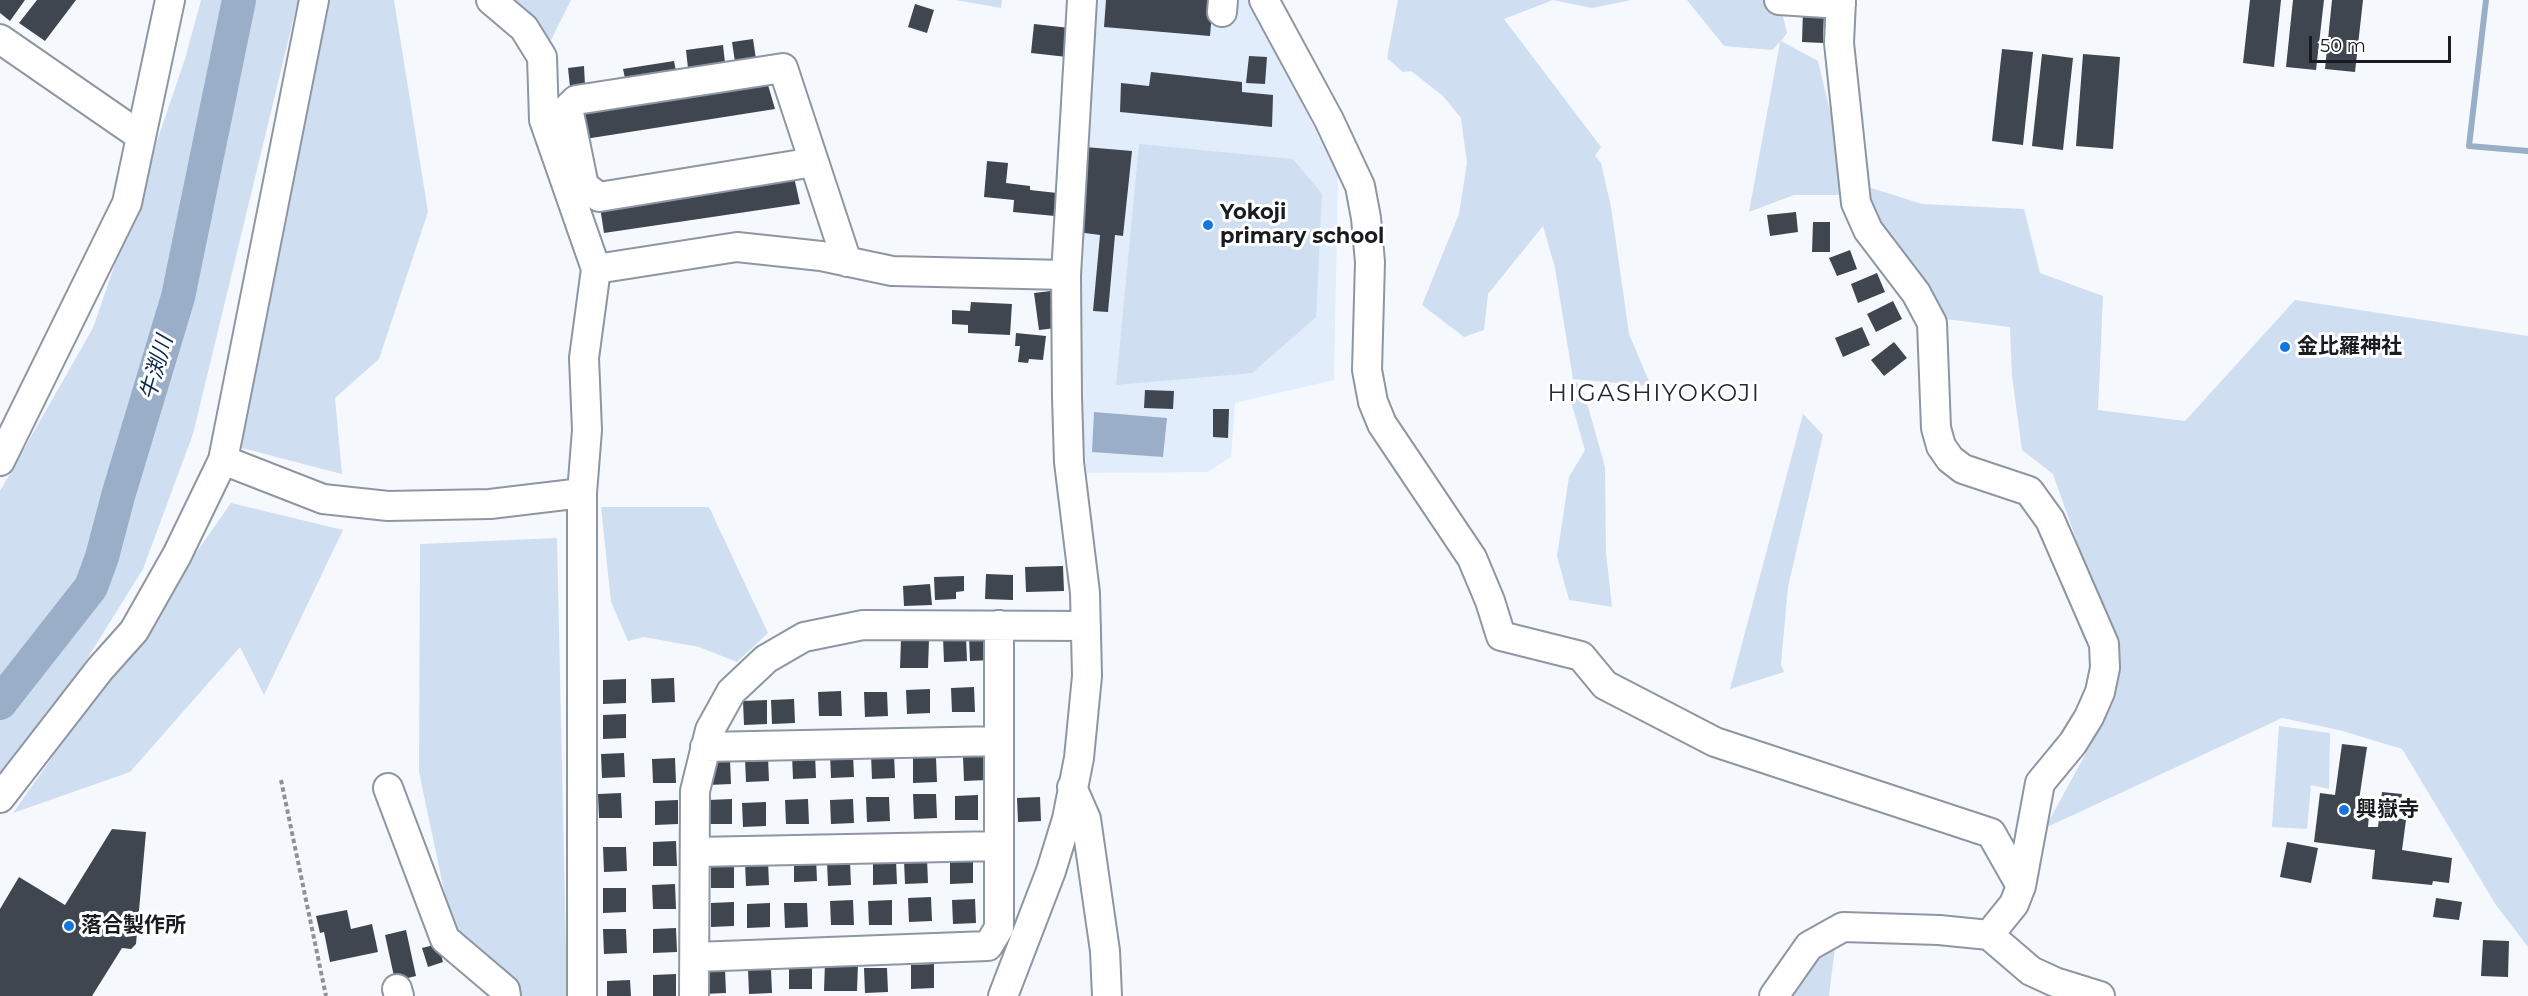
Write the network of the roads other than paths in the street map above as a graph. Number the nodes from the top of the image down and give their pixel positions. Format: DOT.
graph roads {
  1 [pos="170,0"];
  2 [pos="314,0"];
  3 [pos="491,0"];
  4 [pos="1082,0"];
  5 [pos="1263,0"];
  6 [pos="1779,0"];
  7 [pos="1841,2"];
  8 [pos="0,39"];
  9 [pos="139,135"];
  10 [pos="814,162"];
  11 [pos="847,262"];
  12 [pos="596,269"];
  13 [pos="1066,275"];
  14 [pos="4,445"];
  15 [pos="223,460"];
  16 [pos="582,493"];
  17 [pos="999,625"];
  18 [pos="1086,626"];
  19 [pos="999,741"];
  20 [pos="705,747"];
  21 [pos="1072,787"];
  22 [pos="388,788"];
  23 [pos="0,798"];
  24 [pos="999,846"];
  25 [pos="694,852"];
  26 [pos="2021,886"];
  27 [pos="1989,935"];
  28 [pos="694,957"];
  29 [pos="2054,989"];
  30 [pos="506,996"];
  31 [pos="582,996"];
  32 [pos="694,996"];
  33 [pos="1003,996"];
  34 [pos="1107,996"];
  35 [pos="1774,996"];
  36 [pos="2100,996"];
  1 -- 9 [label="street"];
  2 -- 15 [label="street"];
  3 -- 12 [label="street"];
  4 -- 13 [label="street"];
  5 -- 26 [label="street"];
  6 -- 7 [label="street"];
  7 -- 26 [label="street"];
  8 -- 9 [label="street"];
  9 -- 14 [label="street"];
  10 -- 10 [label="street"];
  10 -- 11 [label="street"];
  11 -- 12 [label="street"];
  11 -- 13 [label="street"];
  12 -- 16 [label="street"];
  13 -- 18 [label="street"];
  15 -- 16 [label="street"];
  15 -- 23 [label="street"];
  16 -- 31 [label="street"];
  17 -- 18 [label="street"];
  17 -- 19 [label="street"];
  17 -- 20 [label="street"];
  18 -- 21 [label="street"];
  19 -- 20 [label="street"];
  19 -- 24 [label="street"];
  20 -- 25 [label="street"];
  21 -- 33 [label="street"];
  21 -- 34 [label="street"];
  22 -- 30 [label="street"];
  24 -- 25 [label="street"];
  24 -- 28 [label="street"];
  25 -- 28 [label="street"];
  26 -- 27 [label="street"];
  27 -- 29 [label="street"];
  27 -- 35 [label="street"];
  28 -- 32 [label="street"];
  29 -- 36 [label="street"];
}
